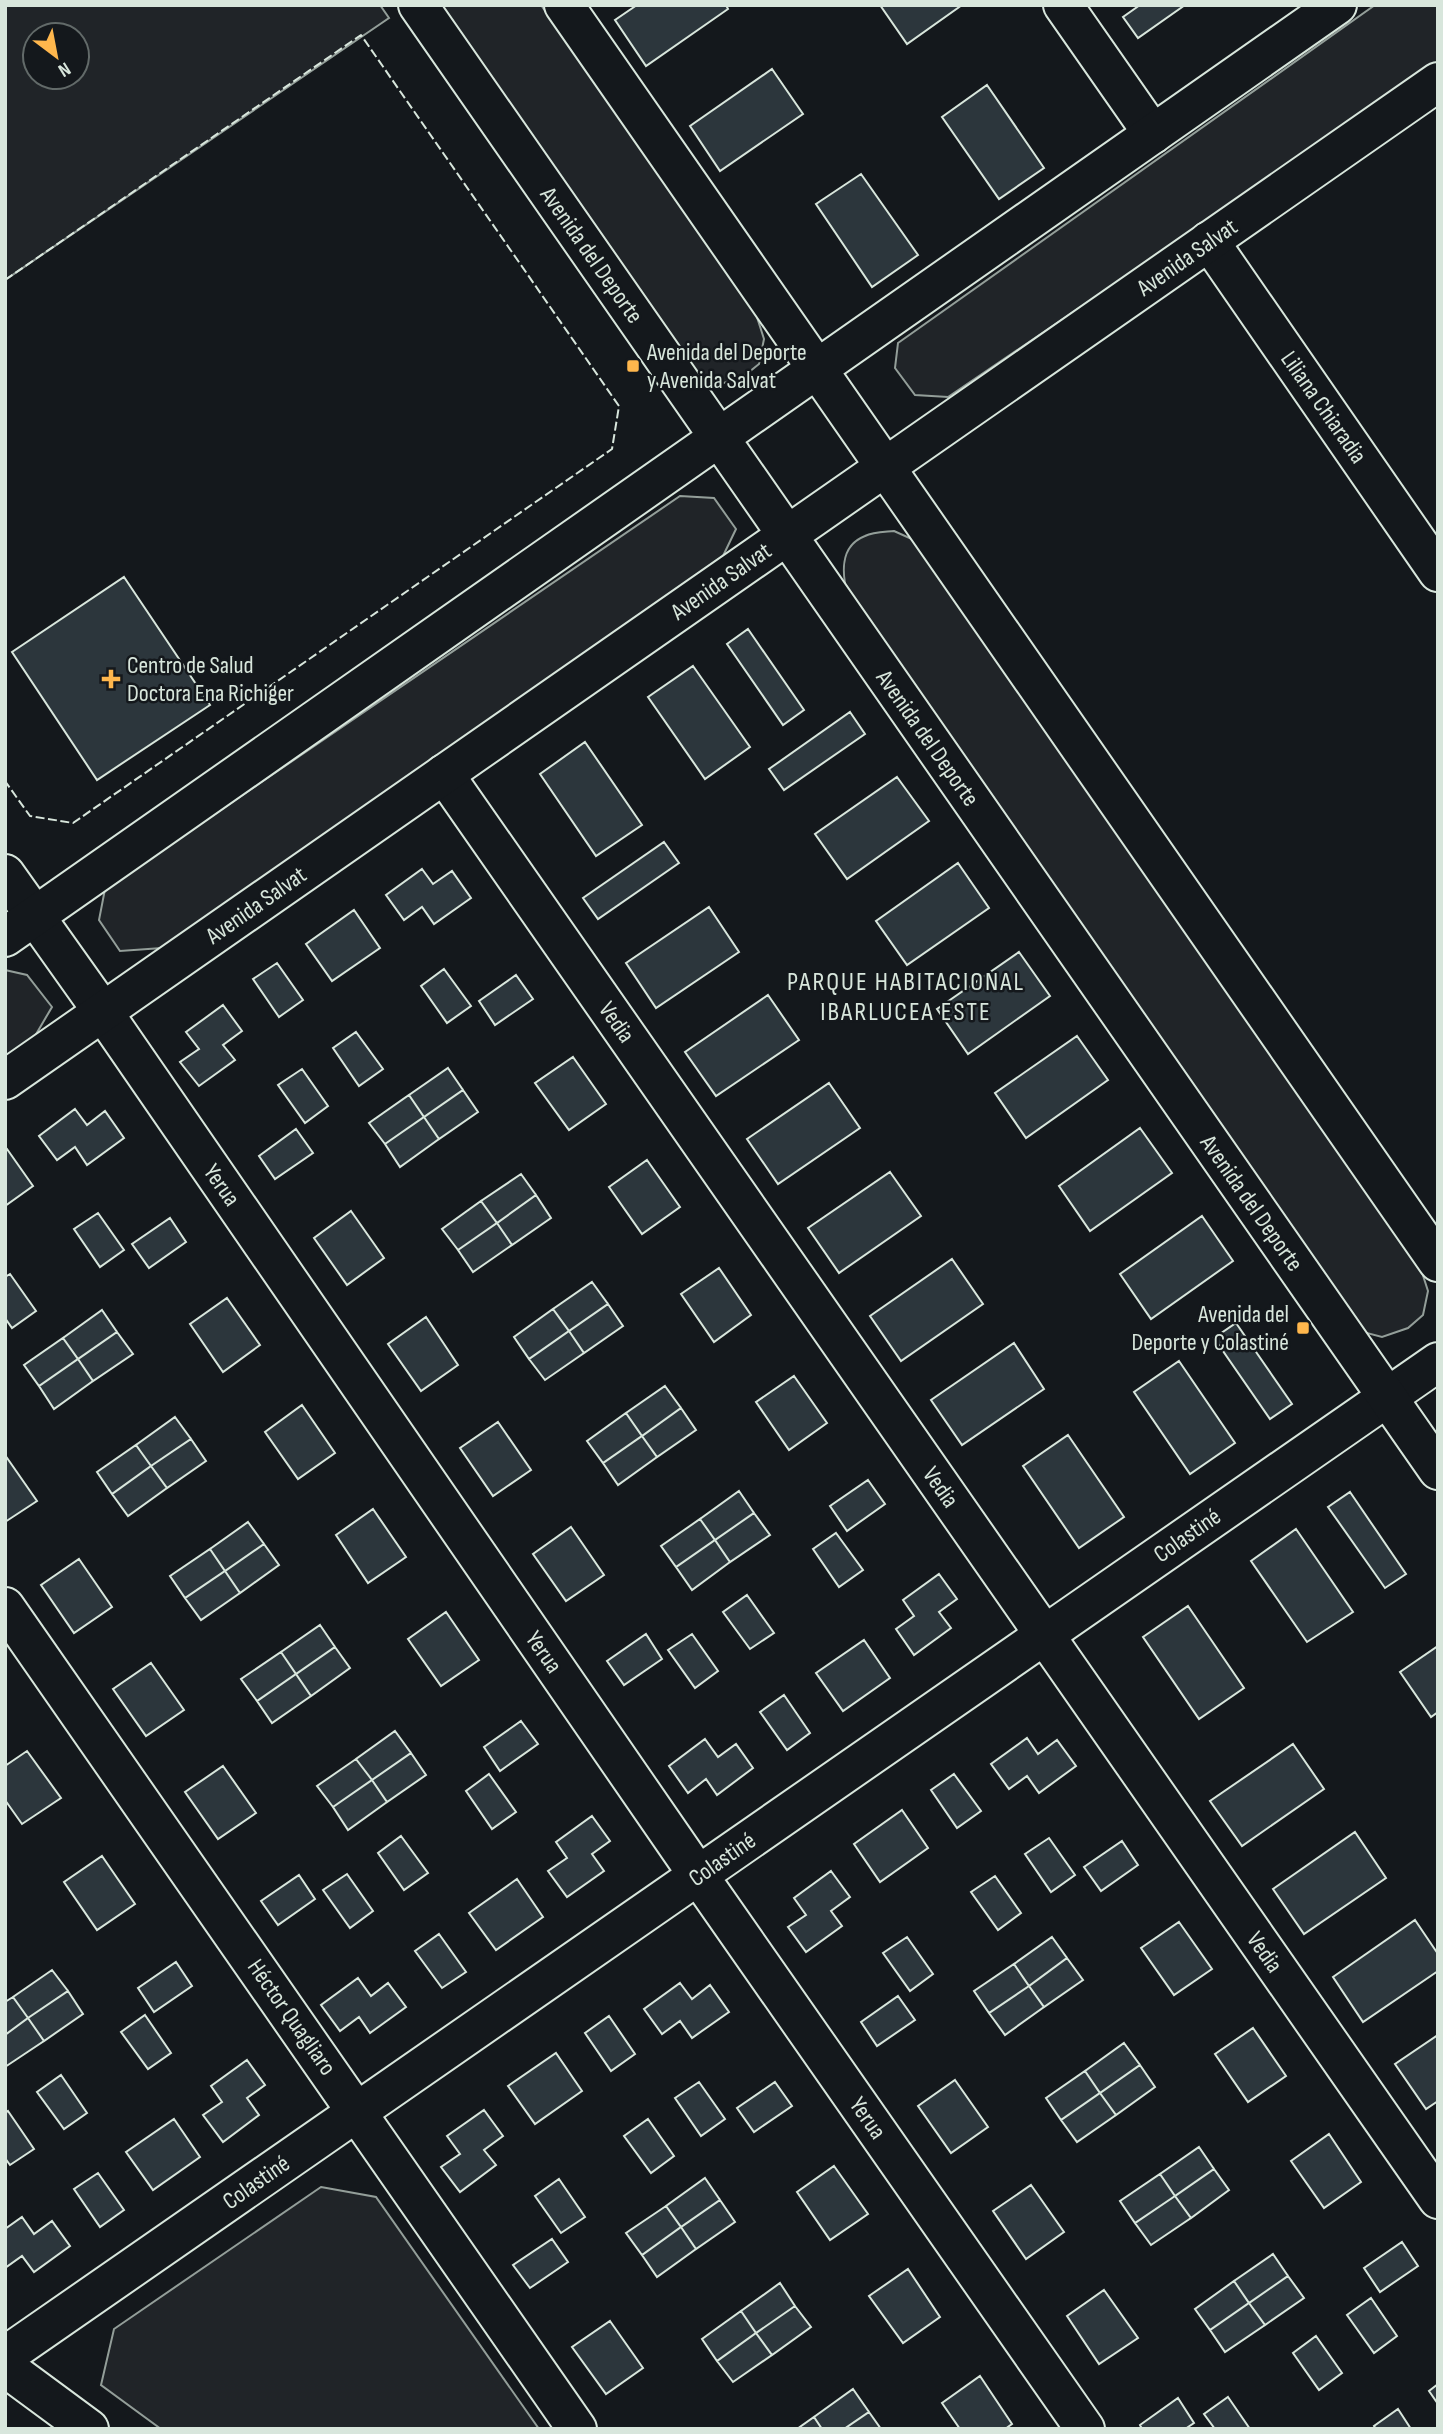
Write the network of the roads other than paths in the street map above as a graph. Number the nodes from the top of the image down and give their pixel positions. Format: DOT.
graph roads {
  1 [pos="418,5"];
  2 [pos="564,5"];
  3 [pos="1063,5"];
  4 [pos="1337,5"];
  5 [pos="1438,82"];
  6 [pos="1153,134"];
  7 [pos="1209,241"];
  8 [pos="817,369"];
  9 [pos="719,438"];
  10 [pos="886,467"];
  11 [pos="787,536"];
  12 [pos="1438,572"];
  13 [pos="444,774"];
  14 [pos="5,874"];
  15 [pos="20,927"];
  16 [pos="103,1012"];
  17 [pos="5,1080"];
  18 [pos="1438,1262"];
  19 [pos="1438,1362"];
  20 [pos="1387,1397"];
  21 [pos="1438,1470"];
  22 [pos="5,1606"];
  23 [pos="1044,1634"];
  24 [pos="698,1875"];
  25 [pos="358,2111"];
  26 [pos="1438,2199"];
  27 [pos="5,2356"];
  28 [pos="5,2367"];
  29 [pos="89,2429"];
  30 [pos="577,2429"];
  31 [pos="1085,2429"];
  1 -- 9 [label="street, Avenida del Deporte"];
  2 -- 8 [label="street"];
  3 -- 6 [label="street"];
  4 -- 6 [label="street"];
  5 -- 7 [label="street, Avenida Salvat"];
  6 -- 8 [label="street"];
  7 -- 10 [label="street, Avenida Salvat"];
  7 -- 12 [label="street, Liliana Chiaradia"];
  8 -- 9 [label="street"];
  8 -- 10 [label="street"];
  9 -- 11 [label="street, Avenida del Deporte"];
  9 -- 15 [label="street"];
  10 -- 11 [label="street, Avenida Salvat"];
  10 -- 18 [label="street"];
  11 -- 13 [label="street, Avenida Salvat"];
  11 -- 20 [label="street, Avenida del Deporte"];
  13 -- 16 [label="street, Avenida Salvat"];
  13 -- 23 [label="street, Vedia"];
  14 -- 15 [label="street, Yerua"];
  15 -- 16 [label="street, Yerua"];
  16 -- 17 [label="street, Avenida Salvat"];
  16 -- 24 [label="street, Yerua"];
  19 -- 20 [label="street, Colastiné"];
  20 -- 21 [label="street, Avenida del Deporte"];
  20 -- 23 [label="street, Colastiné"];
  22 -- 25 [label="street, Héctor Quagliaro"];
  23 -- 24 [label="street, Colastiné"];
  23 -- 26 [label="street, Vedia"];
  24 -- 25 [label="street, Colastiné"];
  24 -- 31 [label="street, Yerua"];
  25 -- 27 [label="street, Colastiné"];
  25 -- 30 [label="street, Héctor Quagliaro"];
  28 -- 29 [label="street"];
}
